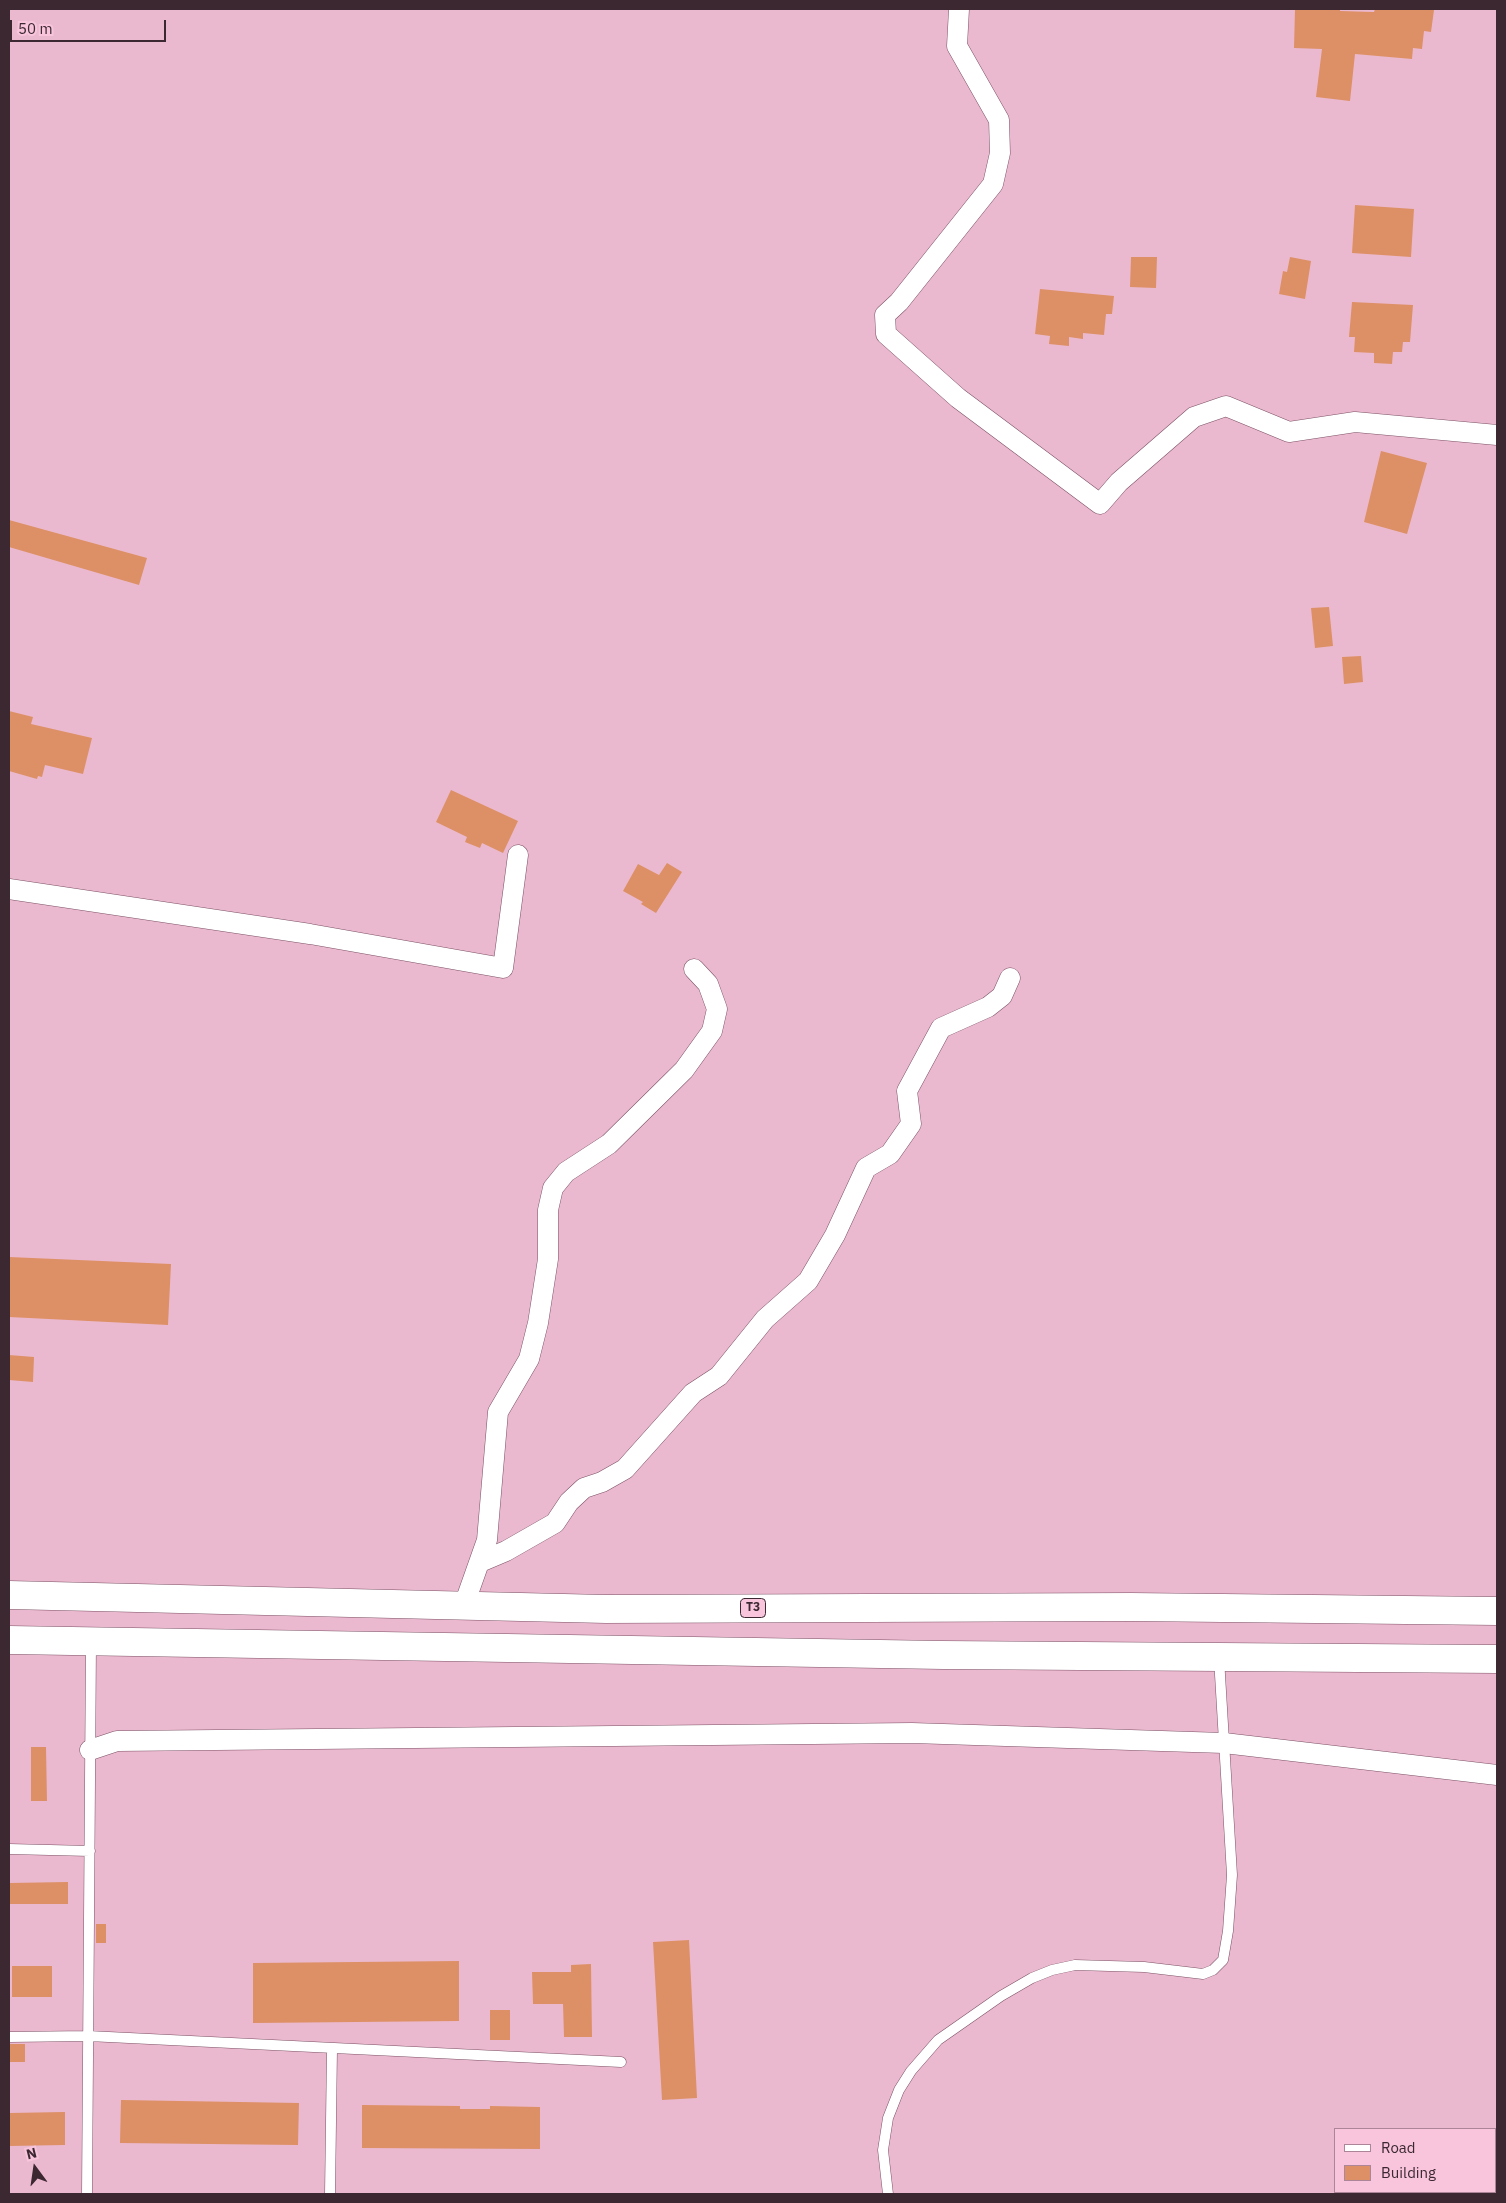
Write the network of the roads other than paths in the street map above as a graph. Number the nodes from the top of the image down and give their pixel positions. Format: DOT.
graph roads {
  1 [pos="959,9"];
  2 [pos="1497,435"];
  3 [pos="518,855"];
  4 [pos="9,889"];
  5 [pos="694,969"];
  6 [pos="1010,978"];
  7 [pos="480,1562"];
  8 [pos="9,1595"];
  9 [pos="464,1605"];
  10 [pos="1497,1611"];
  11 [pos="9,1640"];
  12 [pos="91,1642"];
  13 [pos="1219,1657"];
  14 [pos="1497,1659"];
  15 [pos="1224,1743"];
  16 [pos="90,1750"];
  17 [pos="1497,1775"];
  18 [pos="9,1849"];
  19 [pos="90,1851"];
  20 [pos="88,2036"];
  21 [pos="9,2037"];
  22 [pos="332,2049"];
  23 [pos="621,2062"];
  24 [pos="86,2194"];
  25 [pos="330,2194"];
  26 [pos="888,2194"];
  1 -- 2 [label="street"];
  3 -- 4 [label="street"];
  5 -- 7 [label="street"];
  6 -- 7 [label="street"];
  7 -- 9 [label="street"];
  8 -- 9 [label="highway, T3"];
  9 -- 10 [label="highway, T3"];
  11 -- 12 [label="highway"];
  12 -- 13 [label="highway"];
  12 -- 16 [label="lane"];
  13 -- 14 [label="highway"];
  13 -- 15 [label="lane"];
  15 -- 16 [label="street"];
  15 -- 17 [label="street"];
  15 -- 26 [label="lane"];
  16 -- 19 [label="lane"];
  18 -- 19 [label="lane"];
  19 -- 20 [label="lane"];
  20 -- 21 [label="lane"];
  20 -- 22 [label="lane"];
  20 -- 24 [label="lane"];
  22 -- 23 [label="lane"];
  22 -- 25 [label="lane"];
}
